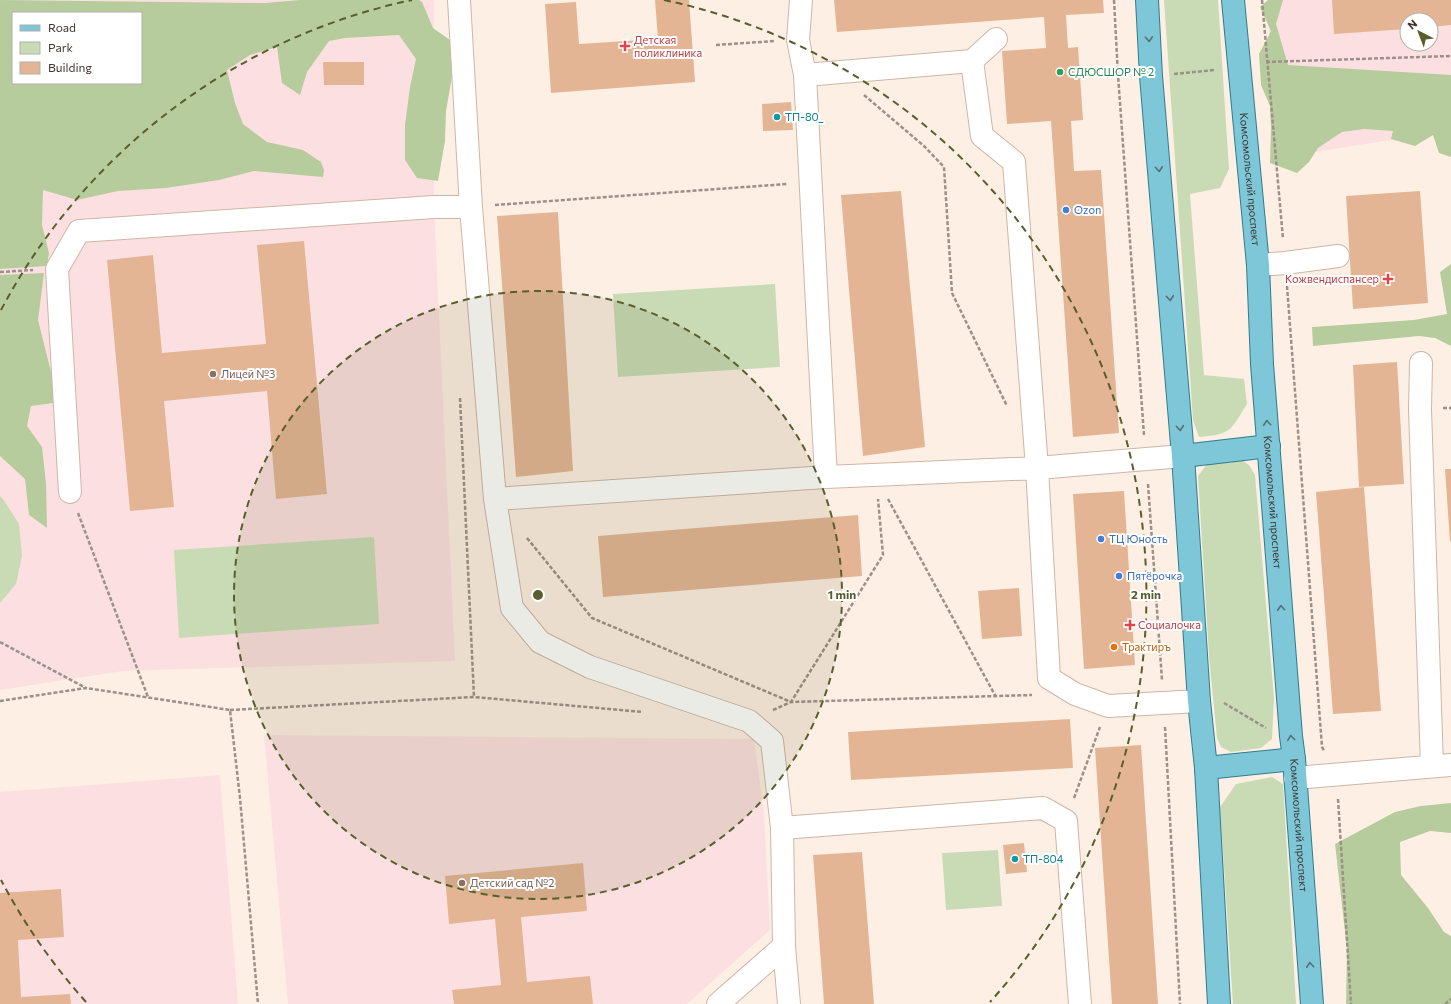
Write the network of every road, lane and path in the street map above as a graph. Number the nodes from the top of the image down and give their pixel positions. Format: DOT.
graph roads {
  1 [pos="459,0"];
  2 [pos="801,0"];
  3 [pos="1114,0"];
  4 [pos="1147,0"];
  5 [pos="1233,0"];
  6 [pos="1262,0"];
  7 [pos="996,39"];
  8 [pos="798,40"];
  9 [pos="716,45"];
  10 [pos="1451,56"];
  11 [pos="972,60"];
  12 [pos="1267,62"];
  13 [pos="1240,67"];
  14 [pos="836,72"];
  15 [pos="805,75"];
  16 [pos="1118,75"];
  17 [pos="1151,76"];
  18 [pos="810,183"];
  19 [pos="471,207"];
  20 [pos="1338,256"];
  21 [pos="1285,263"];
  22 [pos="1258,265"];
  23 [pos="57,269"];
  24 [pos="0,272"];
  25 [pos="1420,363"];
  26 [pos="1010,412"];
  27 [pos="1269,446"];
  28 [pos="1182,456"];
  29 [pos="1146,459"];
  30 [pos="1037,468"];
  31 [pos="875,475"];
  32 [pos="826,477"];
  33 [pos="70,492"];
  34 [pos="495,498"];
  35 [pos="524,534"];
  36 [pos="0,642"];
  37 [pos="86,688"];
  38 [pos="1198,694"];
  39 [pos="996,697"];
  40 [pos="148,698"];
  41 [pos="0,702"];
  42 [pos="1164,703"];
  43 [pos="1108,706"];
  44 [pos="1291,736"];
  45 [pos="1322,747"];
  46 [pos="1441,766"];
  47 [pos="1206,768"];
  48 [pos="1295,769"];
  49 [pos="1337,775"];
  50 [pos="1066,821"];
  51 [pos="782,828"];
  52 [pos="784,946"];
  53 [pos="1451,999"];
  54 [pos="258,1004"];
  55 [pos="718,1004"];
  56 [pos="789,1004"];
  57 [pos="1080,1004"];
  58 [pos="1180,1004"];
  59 [pos="1219,1004"];
  60 [pos="1312,1004"];
  61 [pos="1351,1004"];
  62 [pos="1445,1004"];
  1 -- 19 [label="lane"];
  2 -- 8 [label="lane"];
  3 -- 16 [label="path"];
  4 -- 17 [label="main road, one-way"];
  5 -- 13 [label="main road, Комсомольский проспект"];
  6 -- 12 [label="path"];
  7 -- 11 [label="lane"];
  8 -- 9 [label="path"];
  8 -- 15 [label="lane"];
  10 -- 12 [label="path"];
  11 -- 14 [label="lane"];
  11 -- 30 [label="lane"];
  12 -- 13 [label="path"];
  12 -- 21 [label="path"];
  13 -- 17 [label="path"];
  13 -- 22 [label="main road, Комсомольский проспект"];
  14 -- 15 [label="lane"];
  14 -- 26 [label="path"];
  15 -- 18 [label="lane"];
  16 -- 17 [label="path"];
  16 -- 29 [label="path"];
  17 -- 28 [label="main road, one-way"];
  18 -- 19 [label="path"];
  18 -- 32 [label="lane"];
  19 -- 23 [label="lane"];
  19 -- 34 [label="lane"];
  20 -- 21 [label="lane"];
  21 -- 22 [label="lane"];
  21 -- 45 [label="path"];
  27 -- 22 [label="main road, Комсомольский проспект, one-way"];
  23 -- 24 [label="path"];
  23 -- 33 [label="lane"];
  25 -- 46 [label="lane"];
  27 -- 28 [label="main road"];
  44 -- 27 [label="main road, Комсомольский проспект, one-way"];
  28 -- 29 [label="lane"];
  28 -- 38 [label="main road"];
  29 -- 30 [label="lane"];
  29 -- 42 [label="path"];
  30 -- 31 [label="lane"];
  30 -- 43 [label="lane"];
  31 -- 32 [label="lane"];
  31 -- 35 [label="path"];
  31 -- 39 [label="path"];
  32 -- 34 [label="lane"];
  33 -- 40 [label="path"];
  34 -- 51 [label="lane"];
  36 -- 37 [label="path"];
  37 -- 40 [label="path"];
  37 -- 41 [label="path"];
  38 -- 42 [label="lane"];
  38 -- 44 [label="path"];
  38 -- 47 [label="main road"];
  40 -- 54 [label="path"];
  42 -- 43 [label="lane"];
  42 -- 58 [label="path"];
  43 -- 50 [label="path"];
  44 -- 45 [label="path"];
  48 -- 44 [label="main road, Комсомольский проспект, one-way"];
  45 -- 49 [label="path"];
  46 -- 49 [label="lane"];
  47 -- 48 [label="main road"];
  47 -- 59 [label="main road"];
  48 -- 49 [label="lane"];
  60 -- 48 [label="main road, Комсомольский проспект, one-way"];
  49 -- 61 [label="path"];
  50 -- 51 [label="lane"];
  50 -- 57 [label="lane"];
  51 -- 52 [label="lane"];
  52 -- 55 [label="lane"];
  52 -- 56 [label="lane"];
  53 -- 62 [label="path"];
}
